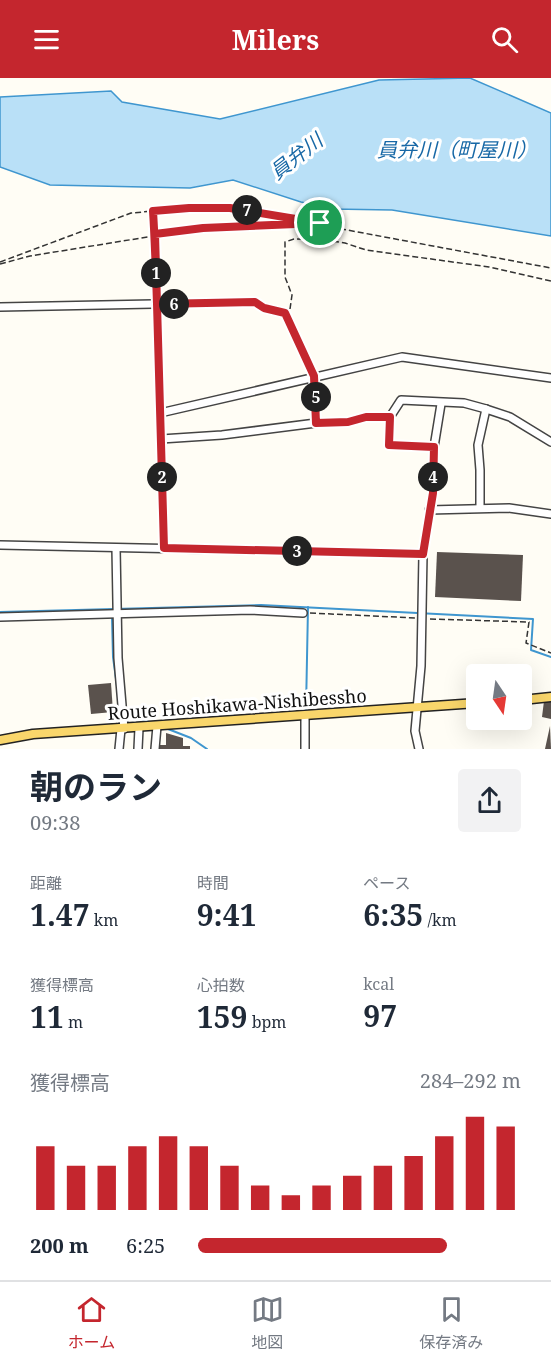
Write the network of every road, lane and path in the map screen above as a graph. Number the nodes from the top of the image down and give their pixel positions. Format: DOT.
graph roads {
  1 [pos="153,211"];
  2 [pos="320,223"];
  3 [pos="155,234"];
  4 [pos="0,263"];
  5 [pos="551,267"];
  6 [pos="551,282"];
  7 [pos="157,304"];
  8 [pos="0,307"];
  9 [pos="287,318"];
  10 [pos="314,376"];
  11 [pos="551,378"];
  12 [pos="441,404"];
  13 [pos="486,409"];
  14 [pos="160,413"];
  15 [pos="390,417"];
  16 [pos="316,423"];
  17 [pos="161,439"];
  18 [pos="551,442"];
  19 [pos="434,447"];
  20 [pos="480,508"];
  21 [pos="429,510"];
  22 [pos="551,514"];
  23 [pos="0,545"];
  24 [pos="116,548"];
  25 [pos="164,548"];
  26 [pos="423,554"];
  27 [pos="303,612"];
  28 [pos="117,613"];
  29 [pos="312,613"];
  30 [pos="422,615"];
  31 [pos="0,617"];
  32 [pos="551,653"];
  33 [pos="551,697"];
  34 [pos="532,698"];
  35 [pos="466,704"];
  36 [pos="417,708"];
  37 [pos="305,716"];
  38 [pos="157,726"];
  39 [pos="139,728"];
  40 [pos="123,729"];
  41 [pos="0,740"];
  42 [pos="119,749"];
  43 [pos="138,749"];
  44 [pos="155,749"];
  45 [pos="304,749"];
  46 [pos="419,749"];
  1 -- 2 [label="path"];
  1 -- 3 [label="path"];
  1 -- 4 [label="path"];
  2 -- 3 [label="path"];
  2 -- 5 [label="path"];
  3 -- 4 [label="path"];
  3 -- 7 [label="path"];
  6 -- 9 [label="path"];
  7 -- 8 [label="street"];
  7 -- 9 [label="street"];
  7 -- 14 [label="street"];
  9 -- 10 [label="street"];
  10 -- 11 [label="street"];
  10 -- 14 [label="street"];
  10 -- 16 [label="street"];
  12 -- 13 [label="street"];
  12 -- 15 [label="street"];
  12 -- 19 [label="street"];
  13 -- 18 [label="street"];
  13 -- 20 [label="street"];
  14 -- 17 [label="street"];
  15 -- 16 [label="street"];
  15 -- 19 [label="path"];
  16 -- 17 [label="street"];
  17 -- 25 [label="street"];
  19 -- 21 [label="street"];
  20 -- 21 [label="street"];
  20 -- 22 [label="street"];
  21 -- 26 [label="street"];
  23 -- 24 [label="street"];
  24 -- 25 [label="street"];
  24 -- 28 [label="street"];
  25 -- 26 [label="street"];
  26 -- 30 [label="street"];
  27 -- 28 [label="street"];
  28 -- 31 [label="street"];
  28 -- 40 [label="street"];
  29 -- 30 [label="path"];
  30 -- 32 [label="path"];
  30 -- 36 [label="street"];
  33 -- 34 [label="main road"];
  35 -- 36 [label="main road, Route Hoshikawa-Nishibessho"];
  36 -- 37 [label="main road, Route Hoshikawa-Nishibessho"];
  36 -- 46 [label="street"];
  37 -- 38 [label="main road, Route Hoshikawa-Nishibessho"];
  37 -- 45 [label="street"];
  38 -- 39 [label="main road, Route Hoshikawa-Nishibessho"];
  38 -- 44 [label="street"];
  39 -- 40 [label="main road, Route Hoshikawa-Nishibessho"];
  39 -- 43 [label="street"];
  40 -- 41 [label="main road, Route Hoshikawa-Nishibessho"];
  40 -- 42 [label="street"];
}
